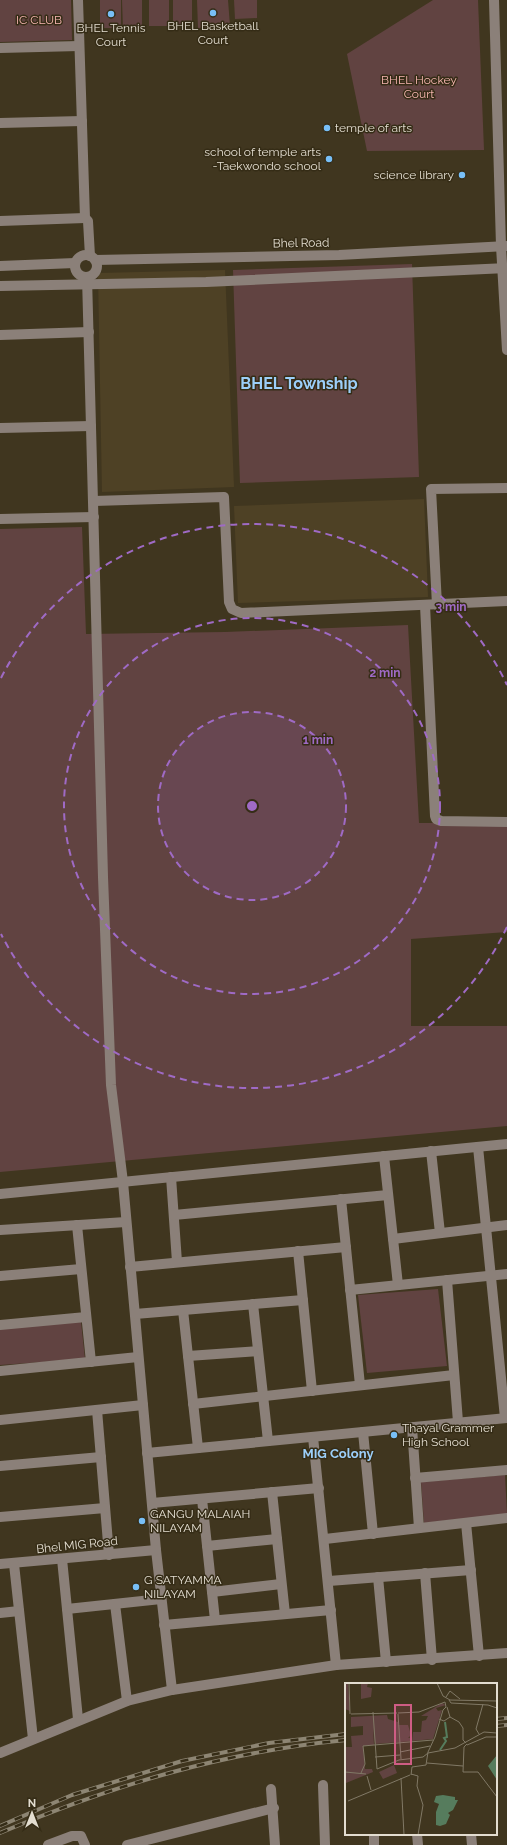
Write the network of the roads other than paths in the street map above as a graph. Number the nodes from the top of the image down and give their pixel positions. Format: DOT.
graph roads {
  1 [pos="78,0"];
  2 [pos="494,0"];
  3 [pos="79,46"];
  4 [pos="0,48"];
  5 [pos="82,121"];
  6 [pos="0,123"];
  7 [pos="85,218"];
  8 [pos="0,221"];
  9 [pos="504,246"];
  10 [pos="86,259"];
  11 [pos="0,266"];
  12 [pos="505,268"];
  13 [pos="87,280"];
  14 [pos="0,286"];
  15 [pos="506,301"];
  16 [pos="88,332"];
  17 [pos="0,335"];
  18 [pos="507,350"];
  19 [pos="91,426"];
  20 [pos="0,428"];
  21 [pos="507,488"];
  22 [pos="94,501"];
  23 [pos="94,517"];
  24 [pos="0,519"];
  25 [pos="507,601"];
  26 [pos="437,604"];
  27 [pos="425,605"];
  28 [pos="507,822"];
  29 [pos="507,1144"];
  30 [pos="478,1147"];
  31 [pos="431,1151"];
  32 [pos="384,1156"];
  33 [pos="171,1177"];
  34 [pos="123,1182"];
  35 [pos="0,1194"];
  36 [pos="388,1195"];
  37 [pos="341,1199"];
  38 [pos="174,1215"];
  39 [pos="126,1222"];
  40 [pos="77,1225"];
  41 [pos="507,1225"];
  42 [pos="486,1228"];
  43 [pos="0,1230"];
  44 [pos="440,1233"];
  45 [pos="393,1239"];
  46 [pos="346,1247"];
  47 [pos="298,1251"];
  48 [pos="178,1262"];
  49 [pos="130,1267"];
  50 [pos="81,1269"];
  51 [pos="507,1274"];
  52 [pos="0,1276"];
  53 [pos="492,1276"];
  54 [pos="447,1280"];
  55 [pos="398,1285"];
  56 [pos="350,1290"];
  57 [pos="303,1300"];
  58 [pos="253,1304"];
  59 [pos="183,1310"];
  60 [pos="135,1314"];
  61 [pos="86,1317"];
  62 [pos="0,1325"];
  63 [pos="258,1351"];
  64 [pos="188,1356"];
  65 [pos="138,1357"];
  66 [pos="91,1362"];
  67 [pos="0,1371"];
  68 [pos="504,1371"];
  69 [pos="454,1375"];
  70 [pos="360,1385"];
  71 [pos="312,1391"];
  72 [pos="263,1396"];
  73 [pos="193,1404"];
  74 [pos="143,1405"];
  75 [pos="97,1410"];
  76 [pos="506,1418"];
  77 [pos="0,1420"];
  78 [pos="458,1422"];
  79 [pos="412,1427"];
  80 [pos="363,1432"];
  81 [pos="313,1437"];
  82 [pos="268,1441"];
  83 [pos="198,1448"];
  84 [pos="147,1453"];
  85 [pos="101,1457"];
  86 [pos="0,1466"];
  87 [pos="507,1470"];
  88 [pos="415,1478"];
  89 [pos="319,1488"];
  90 [pos="272,1492"];
  91 [pos="202,1499"];
  92 [pos="152,1503"];
  93 [pos="105,1508"];
  94 [pos="0,1517"];
  95 [pos="507,1518"];
  96 [pos="466,1523"];
  97 [pos="419,1528"];
  98 [pos="373,1534"];
  99 [pos="277,1539"];
  100 [pos="325,1539"];
  101 [pos="207,1546"];
  102 [pos="156,1550"];
  103 [pos="109,1554"];
  104 [pos="62,1559"];
  105 [pos="0,1564"];
  106 [pos="14,1564"];
  107 [pos="471,1570"];
  108 [pos="425,1573"];
  109 [pos="378,1577"];
  110 [pos="329,1581"];
  111 [pos="282,1584"];
  112 [pos="212,1592"];
  113 [pos="161,1599"];
  114 [pos="115,1604"];
  115 [pos="67,1610"];
  116 [pos="331,1610"];
  117 [pos="19,1611"];
  118 [pos="0,1613"];
  119 [pos="285,1614"];
  120 [pos="216,1620"];
  121 [pos="164,1625"];
  122 [pos="507,1653"];
  123 [pos="479,1656"];
  124 [pos="432,1660"];
  125 [pos="386,1662"];
  126 [pos="336,1665"];
  127 [pos="172,1690"];
  128 [pos="127,1701"];
  129 [pos="78,1719"];
  130 [pos="33,1739"];
  131 [pos="0,1753"];
  132 [pos="323,1785"];
  133 [pos="271,1789"];
  134 [pos="274,1808"];
  135 [pos="417,1835"];
  136 [pos="471,1835"];
  137 [pos="48,1845"];
  138 [pos="85,1845"];
  139 [pos="127,1845"];
  140 [pos="275,1845"];
  141 [pos="325,1845"];
  142 [pos="418,1845"];
  143 [pos="472,1845"];
  1 -- 3 [label="street"];
  2 -- 9 [label="street"];
  3 -- 4 [label="street"];
  3 -- 5 [label="street"];
  5 -- 6 [label="street"];
  5 -- 7 [label="street"];
  7 -- 8 [label="street"];
  7 -- 10 [label="street"];
  9 -- 10 [label="street, Bhel Road"];
  9 -- 12 [label="street"];
  10 -- 11 [label="street, Bhel Road"];
  10 -- 13 [label="street"];
  10 -- 13 [label="street"];
  12 -- 13 [label="street"];
  12 -- 15 [label="street"];
  13 -- 14 [label="street"];
  13 -- 16 [label="street"];
  15 -- 18 [label="street"];
  16 -- 17 [label="street"];
  16 -- 19 [label="street"];
  19 -- 20 [label="street"];
  19 -- 22 [label="street"];
  21 -- 26 [label="street"];
  22 -- 23 [label="street"];
  22 -- 27 [label="street"];
  23 -- 24 [label="street"];
  23 -- 34 [label="street"];
  25 -- 26 [label="street"];
  26 -- 27 [label="street"];
  27 -- 28 [label="street"];
  29 -- 30 [label="street"];
  30 -- 31 [label="street"];
  30 -- 42 [label="street"];
  31 -- 32 [label="street"];
  31 -- 44 [label="street"];
  32 -- 33 [label="street"];
  32 -- 36 [label="street"];
  33 -- 34 [label="street"];
  33 -- 38 [label="street"];
  34 -- 35 [label="street"];
  34 -- 39 [label="street"];
  36 -- 37 [label="street"];
  36 -- 45 [label="street"];
  37 -- 38 [label="street"];
  37 -- 46 [label="street"];
  38 -- 48 [label="street"];
  39 -- 40 [label="street"];
  39 -- 49 [label="street"];
  40 -- 43 [label="street"];
  40 -- 50 [label="street"];
  41 -- 42 [label="street"];
  42 -- 44 [label="street"];
  42 -- 53 [label="street"];
  44 -- 45 [label="street"];
  45 -- 55 [label="street"];
  46 -- 47 [label="street"];
  46 -- 56 [label="street"];
  47 -- 48 [label="street"];
  47 -- 57 [label="street"];
  48 -- 49 [label="street"];
  49 -- 60 [label="street"];
  50 -- 52 [label="street"];
  50 -- 61 [label="street"];
  51 -- 53 [label="street"];
  53 -- 54 [label="street"];
  53 -- 68 [label="street"];
  54 -- 55 [label="street"];
  54 -- 69 [label="street"];
  55 -- 56 [label="street"];
  56 -- 70 [label="street"];
  57 -- 58 [label="street"];
  57 -- 71 [label="street"];
  58 -- 59 [label="street"];
  58 -- 63 [label="street"];
  59 -- 60 [label="street"];
  59 -- 64 [label="street"];
  60 -- 65 [label="street"];
  61 -- 62 [label="street"];
  61 -- 66 [label="street"];
  63 -- 64 [label="street"];
  63 -- 72 [label="street"];
  64 -- 73 [label="street"];
  65 -- 66 [label="street"];
  65 -- 74 [label="street"];
  66 -- 67 [label="street"];
  68 -- 76 [label="street"];
  69 -- 70 [label="street"];
  69 -- 78 [label="street"];
  70 -- 71 [label="street"];
  71 -- 72 [label="street"];
  72 -- 73 [label="street"];
  72 -- 82 [label="street"];
  73 -- 83 [label="street"];
  74 -- 75 [label="street"];
  74 -- 84 [label="street"];
  75 -- 77 [label="street"];
  75 -- 85 [label="street"];
  76 -- 78 [label="street"];
  78 -- 79 [label="street"];
  79 -- 80 [label="street"];
  79 -- 88 [label="street"];
  80 -- 81 [label="street"];
  80 -- 98 [label="street"];
  81 -- 82 [label="street"];
  81 -- 89 [label="street"];
  82 -- 83 [label="street"];
  83 -- 84 [label="street"];
  84 -- 92 [label="street"];
  85 -- 86 [label="street"];
  85 -- 93 [label="street"];
  87 -- 88 [label="street"];
  88 -- 97 [label="street"];
  89 -- 90 [label="street"];
  89 -- 100 [label="street"];
  90 -- 91 [label="street"];
  90 -- 99 [label="street"];
  91 -- 92 [label="street"];
  91 -- 101 [label="street"];
  92 -- 102 [label="street"];
  93 -- 94 [label="street"];
  93 -- 103 [label="street"];
  95 -- 96 [label="street"];
  96 -- 97 [label="street"];
  96 -- 107 [label="street"];
  97 -- 98 [label="street"];
  98 -- 100 [label="street"];
  99 -- 101 [label="street"];
  99 -- 111 [label="street"];
  100 -- 110 [label="street"];
  101 -- 112 [label="street"];
  102 -- 103 [label="street, Bhel MIG Road"];
  102 -- 113 [label="street"];
  103 -- 104 [label="street, Bhel MIG Road"];
  104 -- 106 [label="street, Bhel MIG Road"];
  104 -- 115 [label="street"];
  105 -- 106 [label="street, Bhel MIG Road"];
  106 -- 117 [label="street"];
  107 -- 108 [label="street"];
  107 -- 123 [label="street"];
  108 -- 109 [label="street"];
  108 -- 124 [label="street"];
  109 -- 110 [label="street"];
  109 -- 125 [label="street"];
  110 -- 116 [label="street"];
  111 -- 112 [label="street"];
  111 -- 119 [label="street"];
  112 -- 120 [label="street"];
  113 -- 114 [label="street"];
  113 -- 121 [label="street"];
  114 -- 115 [label="street"];
  114 -- 128 [label="street"];
  115 -- 129 [label="street"];
  116 -- 119 [label="street"];
  116 -- 126 [label="street"];
  117 -- 118 [label="street"];
  117 -- 130 [label="street"];
  119 -- 120 [label="street"];
  120 -- 121 [label="street"];
  121 -- 127 [label="street"];
  122 -- 123 [label="street"];
  123 -- 124 [label="street"];
  124 -- 125 [label="street"];
  125 -- 126 [label="street"];
  126 -- 127 [label="street"];
  127 -- 128 [label="street"];
  128 -- 129 [label="street"];
  129 -- 130 [label="street"];
  130 -- 131 [label="street"];
  132 -- 141 [label="street"];
  133 -- 134 [label="street"];
  134 -- 139 [label="street"];
  134 -- 140 [label="street"];
  135 -- 142 [label="street"];
  136 -- 143 [label="street"];
  137 -- 138 [label="street"];
}
